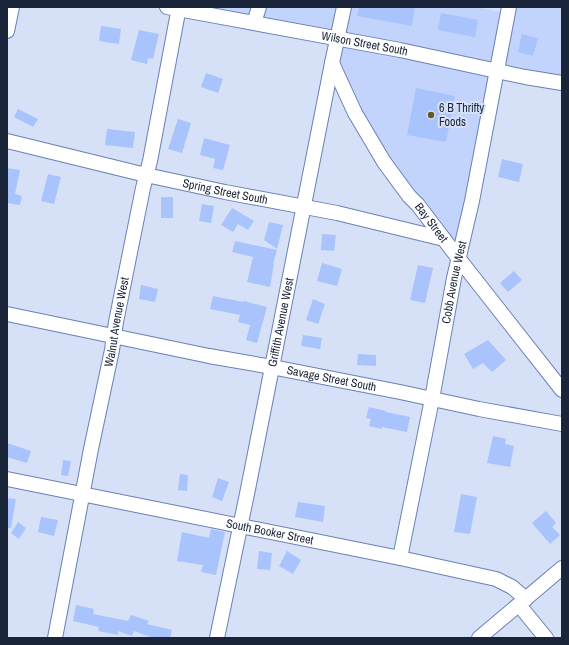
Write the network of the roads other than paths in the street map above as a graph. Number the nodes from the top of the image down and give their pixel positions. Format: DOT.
graph roads {
  1 [pos="12,7"];
  2 [pos="259,7"];
  3 [pos="344,7"];
  4 [pos="509,7"];
  5 [pos="175,8"];
  6 [pos="254,23"];
  7 [pos="7,31"];
  8 [pos="337,39"];
  9 [pos="332,63"];
  10 [pos="497,70"];
  11 [pos="562,83"];
  12 [pos="7,141"];
  13 [pos="146,175"];
  14 [pos="304,206"];
  15 [pos="444,238"];
  16 [pos="458,259"];
  17 [pos="7,314"];
  18 [pos="114,336"];
  19 [pos="272,367"];
  20 [pos="562,390"];
  21 [pos="432,399"];
  22 [pos="562,424"];
  23 [pos="7,479"];
  24 [pos="83,494"];
  25 [pos="240,526"];
  26 [pos="400,558"];
  27 [pos="562,568"];
  28 [pos="522,602"];
  29 [pos="55,638"];
  30 [pos="217,638"];
  31 [pos="480,638"];
  32 [pos="546,638"];
  1 -- 7 [label="street"];
  2 -- 6 [label="street"];
  3 -- 8 [label="street, Griffith Avenue West"];
  4 -- 10 [label="street, Cobb Avenue West"];
  5 -- 6 [label="street, Wilson Street South"];
  5 -- 13 [label="street, Walnut Avenue West"];
  6 -- 8 [label="street, Wilson Street South"];
  8 -- 9 [label="street, Griffith Avenue West"];
  8 -- 10 [label="street, Wilson Street South"];
  9 -- 14 [label="street, Griffith Avenue West"];
  9 -- 15 [label="street, Bay Street"];
  10 -- 11 [label="street, Wilson Street South"];
  10 -- 16 [label="street, Cobb Avenue West"];
  12 -- 13 [label="street, Spring Street South"];
  13 -- 14 [label="street, Spring Street South"];
  13 -- 18 [label="street, Walnut Avenue West"];
  14 -- 15 [label="street, Spring Street South"];
  14 -- 19 [label="street, Griffith Avenue West"];
  15 -- 16 [label="street, Bay Street"];
  16 -- 20 [label="street, Bay Street"];
  16 -- 21 [label="street, Cobb Avenue West"];
  17 -- 18 [label="street, Savage Street South"];
  18 -- 19 [label="street, Savage Street South"];
  18 -- 24 [label="street, Walnut Avenue West"];
  19 -- 21 [label="street, Savage Street South"];
  19 -- 25 [label="street, Griffith Avenue West"];
  21 -- 22 [label="street, Savage Street South"];
  21 -- 26 [label="street, Cobb Avenue West"];
  23 -- 24 [label="street, South Booker Street"];
  24 -- 25 [label="street, South Booker Street"];
  24 -- 29 [label="street, Walnut Avenue West"];
  25 -- 26 [label="street, South Booker Street"];
  25 -- 30 [label="street, Griffith Avenue West"];
  26 -- 28 [label="street, South Booker Street"];
  27 -- 28 [label="street"];
  28 -- 31 [label="street"];
  28 -- 32 [label="street, South Booker Street"];
}
